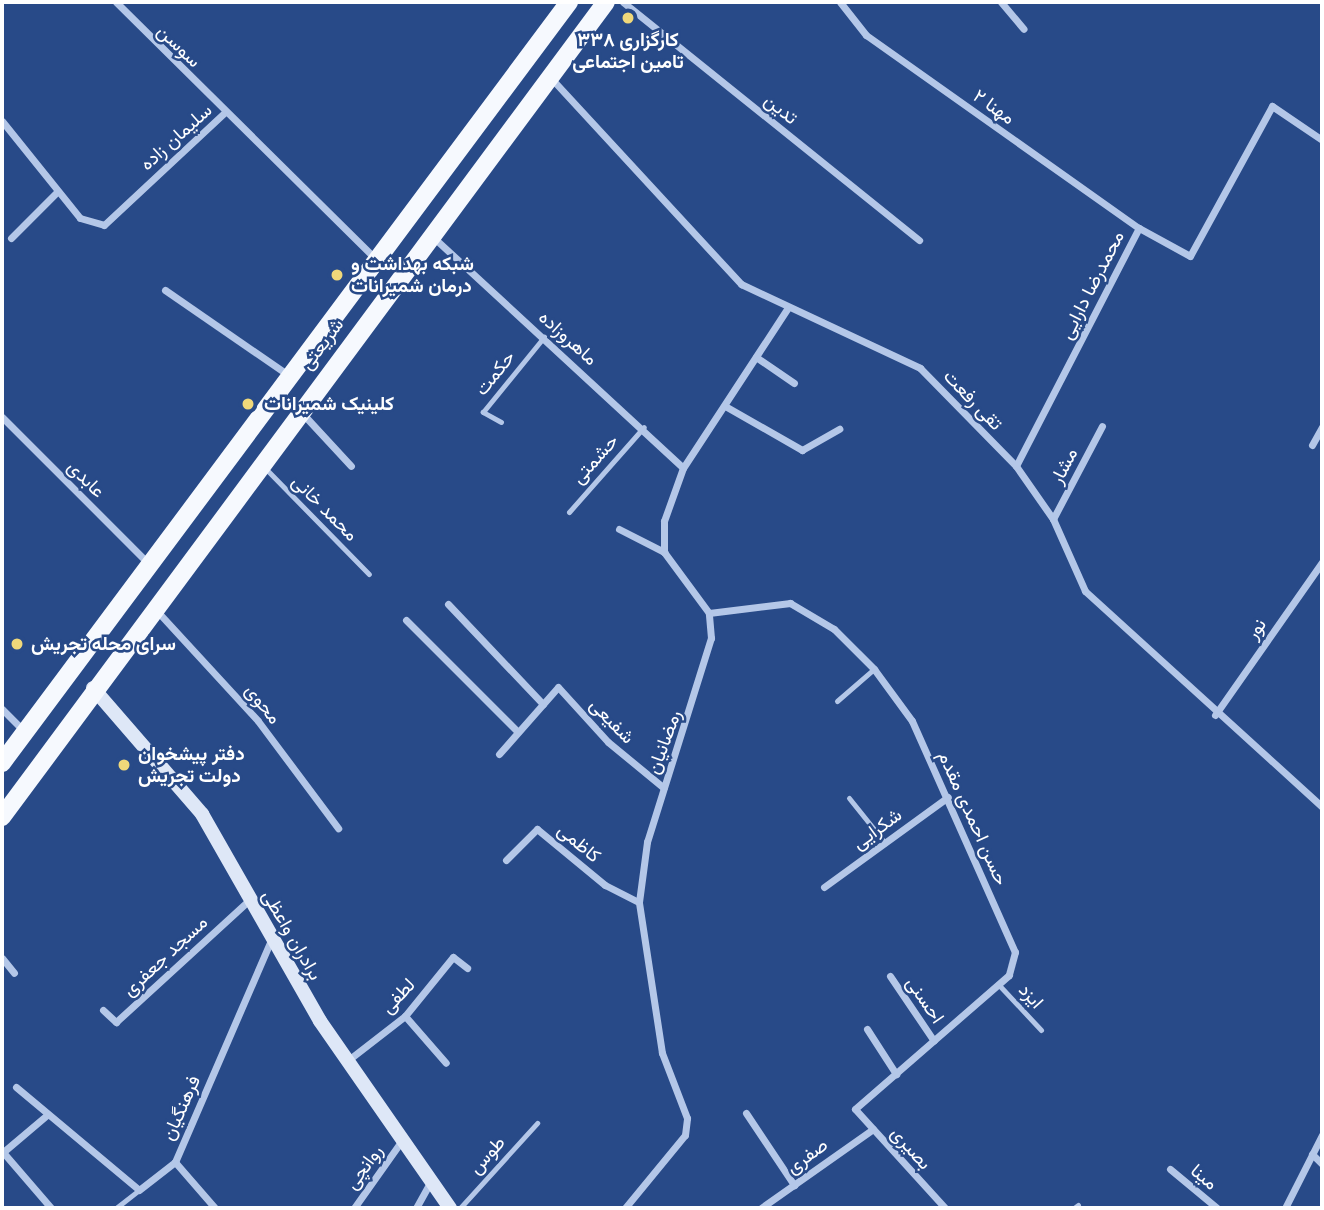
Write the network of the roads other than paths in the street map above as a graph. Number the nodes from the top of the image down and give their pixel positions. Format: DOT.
graph roads {
  1 [pos="116,2"];
  2 [pos="569,2"];
  3 [pos="606,2"];
  4 [pos="623,2"];
  5 [pos="840,2"];
  6 [pos="1001,2"];
  7 [pos="1024,29"];
  8 [pos="549,76"];
  9 [pos="225,112"];
  10 [pos="2,121"];
  11 [pos="1322,139"];
  12 [pos="58,191"];
  13 [pos="1139,228"];
  14 [pos="430,234"];
  15 [pos="11,238"];
  16 [pos="919,240"];
  17 [pos="377,260"];
  18 [pos="164,290"];
  19 [pos="787,309"];
  20 [pos="544,337"];
  21 [pos="756,357"];
  22 [pos="290,376"];
  23 [pos="794,383"];
  24 [pos="725,406"];
  25 [pos="299,410"];
  26 [pos="2,418"];
  27 [pos="502,422"];
  28 [pos="1102,426"];
  29 [pos="644,427"];
  30 [pos="1322,427"];
  31 [pos="839,429"];
  32 [pos="1312,445"];
  33 [pos="260,463"];
  34 [pos="351,466"];
  35 [pos="1016,466"];
  36 [pos="683,468"];
  37 [pos="569,512"];
  38 [pos="1054,519"];
  39 [pos="619,529"];
  40 [pos="664,552"];
  41 [pos="1322,562"];
  42 [pos="149,564"];
  43 [pos="369,574"];
  44 [pos="448,604"];
  45 [pos="154,609"];
  46 [pos="709,613"];
  47 [pos="406,620"];
  48 [pos="874,669"];
  49 [pos="93,688"];
  50 [pos="837,701"];
  51 [pos="543,704"];
  52 [pos="2,709"];
  53 [pos="1215,715"];
  54 [pos="25,732"];
  55 [pos="518,732"];
  56 [pos="499,754"];
  57 [pos="2,763"];
  58 [pos="664,788"];
  59 [pos="948,797"];
  60 [pos="849,799"];
  61 [pos="1322,807"];
  62 [pos="2,817"];
  63 [pos="338,828"];
  64 [pos="885,843"];
  65 [pos="506,860"];
  66 [pos="824,887"];
  67 [pos="247,901"];
  68 [pos="639,902"];
  69 [pos="271,940"];
  70 [pos="2,958"];
  71 [pos="467,968"];
  72 [pos="14,973"];
  73 [pos="890,975"];
  74 [pos="998,984"];
  75 [pos="103,1010"];
  76 [pos="405,1016"];
  77 [pos="867,1029"];
  78 [pos="1041,1030"];
  79 [pos="934,1041"];
  80 [pos="346,1062"];
  81 [pos="446,1063"];
  82 [pos="897,1074"];
  83 [pos="16,1087"];
  84 [pos="855,1110"];
  85 [pos="746,1113"];
  86 [pos="47,1115"];
  87 [pos="537,1122"];
  88 [pos="873,1129"];
  89 [pos="1322,1135"];
  90 [pos="400,1143"];
  91 [pos="2,1152"];
  92 [pos="1312,1154"];
  93 [pos="175,1161"];
  94 [pos="1322,1164"];
  95 [pos="1170,1169"];
  96 [pos="429,1185"];
  97 [pos="794,1185"];
  98 [pos="139,1190"];
  99 [pos="51,1208"];
  100 [pos="116,1208"];
  101 [pos="215,1208"];
  102 [pos="354,1208"];
  103 [pos="416,1208"];
  104 [pos="450,1208"];
  105 [pos="460,1208"];
  106 [pos="625,1208"];
  107 [pos="761,1208"];
  108 [pos="944,1208"];
  109 [pos="1217,1208"];
  110 [pos="1285,1208"];
  1 -- 9 [label="street, سوسن"];
  2 -- 17 [label="main road, شریعتی"];
  3 -- 8 [label="main road, شریعتی"];
  4 -- 16 [label="street, تدین"];
  5 -- 13 [label="street, مهنا ۲"];
  6 -- 7 [label="street"];
  8 -- 14 [label="main road, شریعتی"];
  8 -- 19 [label="street, تقی رفعت"];
  9 -- 12 [label="street, سلیمان زاده"];
  9 -- 17 [label="street, سلیمان زاده"];
  10 -- 12 [label="street, سلیمان زاده"];
  11 -- 13 [label="street, محمدرضا دارایی"];
  12 -- 15 [label="street"];
  13 -- 35 [label="street, محمدرضا دارایی"];
  14 -- 20 [label="street, ماهروزاده"];
  14 -- 25 [label="main road, شریعتی"];
  17 -- 22 [label="main road, شریعتی"];
  18 -- 22 [label="street"];
  19 -- 21 [label="street"];
  19 -- 35 [label="street, تقی رفعت"];
  20 -- 27 [label="lane, حکمت"];
  20 -- 29 [label="street, ماهروزاده"];
  21 -- 23 [label="street"];
  21 -- 24 [label="street"];
  22 -- 42 [label="main road, شریعتی"];
  24 -- 31 [label="street"];
  24 -- 36 [label="street"];
  25 -- 33 [label="main road, شریعتی"];
  25 -- 34 [label="street"];
  26 -- 42 [label="street, عابدی"];
  28 -- 38 [label="street, مشار"];
  29 -- 36 [label="street, ماهروزاده"];
  29 -- 37 [label="lane, حشمتی"];
  30 -- 32 [label="street"];
  33 -- 43 [label="lane, محمد خانی"];
  33 -- 45 [label="main road, شریعتی"];
  35 -- 38 [label="street, تقی رفعت"];
  36 -- 40 [label="street"];
  38 -- 53 [label="street, تقی رفعت"];
  39 -- 40 [label="street"];
  40 -- 46 [label="street"];
  41 -- 53 [label="street, نور"];
  42 -- 54 [label="main road, شریعتی"];
  44 -- 51 [label="street"];
  45 -- 49 [label="main road, شریعتی"];
  45 -- 63 [label="street, محوی"];
  46 -- 48 [label="street, حسن احمدی مقدم"];
  46 -- 58 [label="street, رمضانیان"];
  47 -- 55 [label="street"];
  48 -- 50 [label="lane"];
  48 -- 59 [label="street, حسن احمدی مقدم"];
  49 -- 62 [label="main road, شریعتی"];
  49 -- 67 [label="main road, برادران واعظی"];
  51 -- 55 [label="street, شفیعی"];
  51 -- 58 [label="street, شفیعی"];
  52 -- 54 [label="street"];
  53 -- 61 [label="street, تقی رفعت"];
  54 -- 57 [label="main road, شریعتی"];
  55 -- 56 [label="street, شفیعی"];
  58 -- 68 [label="street, رمضانیان"];
  59 -- 64 [label="street, شکرایی"];
  59 -- 74 [label="street, حسن احمدی مقدم"];
  60 -- 64 [label="lane"];
  64 -- 66 [label="street, شکرایی"];
  65 -- 68 [label="street, کاظمی"];
  67 -- 69 [label="main road, برادران واعظی"];
  67 -- 75 [label="street, مسجد جعفری"];
  68 -- 106 [label="street, رمضانیان"];
  69 -- 80 [label="main road, برادران واعظی"];
  69 -- 93 [label="street, فرهنگیان"];
  70 -- 72 [label="street"];
  71 -- 76 [label="street, لطفی"];
  73 -- 79 [label="street, احسنی"];
  74 -- 78 [label="lane, ایزد"];
  74 -- 79 [label="street, حسن احمدی مقدم"];
  76 -- 80 [label="street, لطفی"];
  76 -- 81 [label="street"];
  77 -- 82 [label="street"];
  79 -- 82 [label="street, حسن احمدی مقدم"];
  80 -- 90 [label="main road, برادران واعظی"];
  82 -- 84 [label="street, حسن احمدی مقدم"];
  83 -- 86 [label="street"];
  84 -- 88 [label="street, بصیری"];
  85 -- 97 [label="street"];
  86 -- 91 [label="street"];
  86 -- 98 [label="street"];
  87 -- 105 [label="lane, طوس"];
  88 -- 97 [label="street, صفری"];
  88 -- 108 [label="street, بصیری"];
  89 -- 92 [label="street"];
  90 -- 96 [label="main road, برادران واعظی"];
  90 -- 102 [label="street, روانچی"];
  91 -- 99 [label="street"];
  92 -- 94 [label="street"];
  92 -- 110 [label="street"];
  93 -- 98 [label="street, فرهنگیان"];
  93 -- 101 [label="street"];
  95 -- 109 [label="street, مینا"];
  96 -- 103 [label="street"];
  96 -- 104 [label="main road, برادران واعظی"];
  97 -- 107 [label="street, صفری"];
  98 -- 100 [label="lane"];
}
